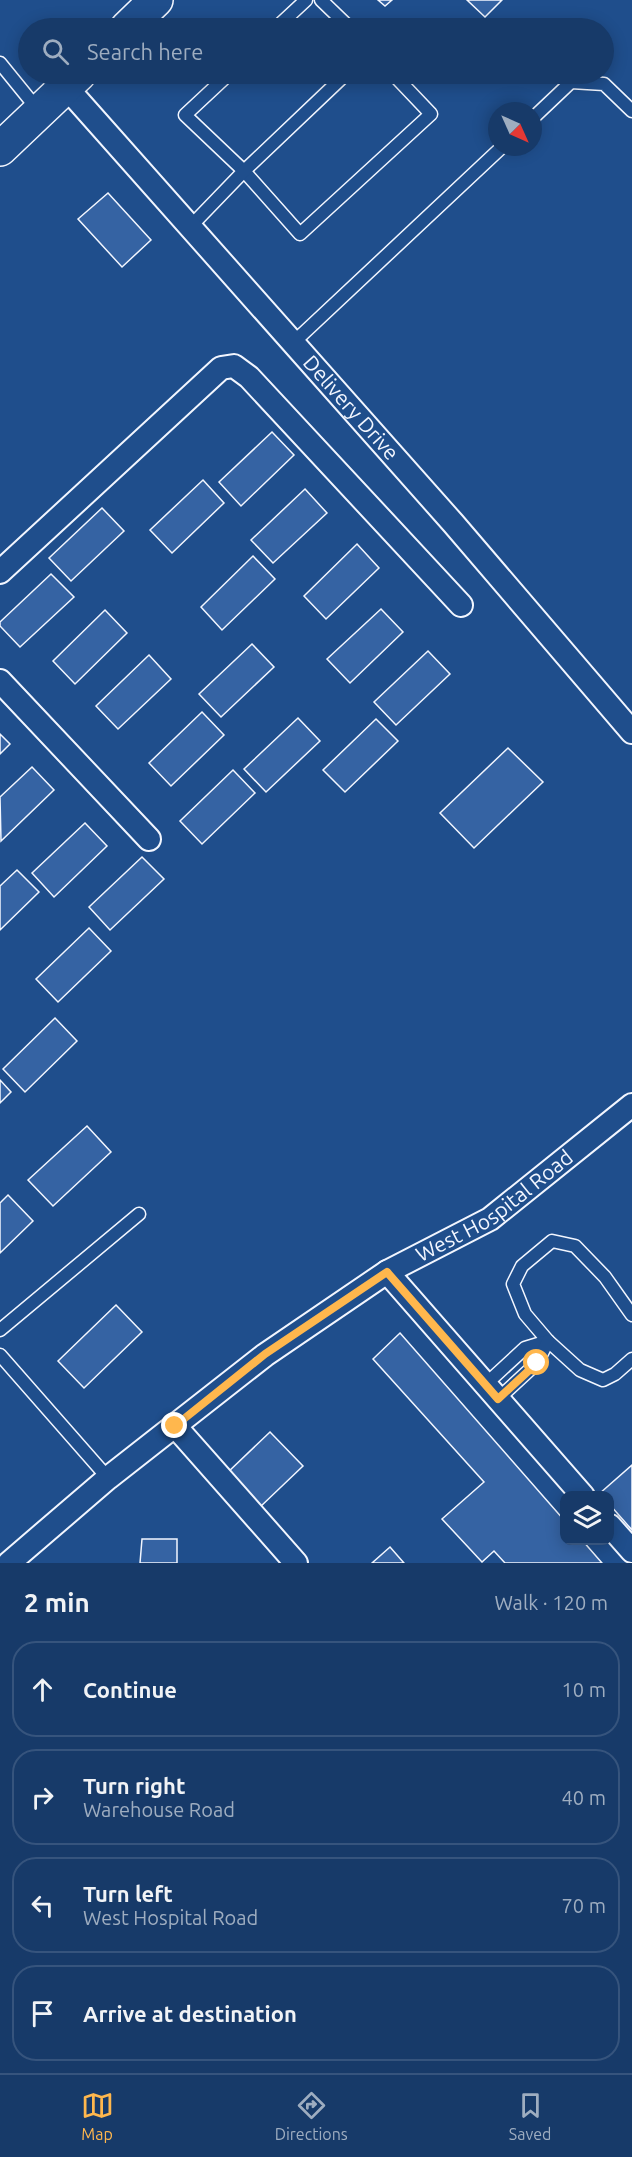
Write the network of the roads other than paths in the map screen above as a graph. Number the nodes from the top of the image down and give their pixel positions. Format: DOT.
graph roads {
  1 [pos="156,0"];
  2 [pos="306,0"];
  3 [pos="321,0"];
  4 [pos="137,18"];
  5 [pos="287,18"];
  6 [pos="340,18"];
  7 [pos="0,63"];
  8 [pos="68,84"];
  9 [pos="75,84"];
  10 [pos="218,84"];
  11 [pos="335,84"];
  12 [pos="402,84"];
  13 [pos="569,84"];
  14 [pos="604,84"];
  15 [pos="542,109"];
  16 [pos="39,111"];
  17 [pos="632,111"];
  18 [pos="0,149"];
  19 [pos="492,156"];
  20 [pos="244,171"];
  21 [pos="190,227"];
  22 [pos="294,342"];
  23 [pos="0,572"];
  24 [pos="461,605"];
  25 [pos="0,681"];
  26 [pos="632,732"];
  27 [pos="149,839"];
  28 [pos="632,1105"];
  29 [pos="139,1214"];
  30 [pos="387,1272"];
  31 [pos="632,1315"];
  32 [pos="0,1330"];
  33 [pos="548,1341"];
  34 [pos="0,1355"];
  35 [pos="632,1359"];
  36 [pos="492,1392"];
  37 [pos="175,1426"];
  38 [pos="108,1478"];
  39 [pos="579,1491"];
  40 [pos="614,1531"];
  41 [pos="632,1551"];
  42 [pos="9,1563"];
  43 [pos="297,1563"];
  1 -- 4 [label="main road"];
  2 -- 5 [label="lane"];
  3 -- 6 [label="lane"];
  7 -- 16 [label="lane"];
  8 -- 16 [label="main road"];
  9 -- 21 [label="street, Delivery Drive"];
  10 -- 20 [label="lane"];
  11 -- 20 [label="lane"];
  12 -- 20 [label="lane"];
  13 -- 15 [label="lane"];
  14 -- 17 [label="lane"];
  16 -- 18 [label="main road"];
  19 -- 22 [label="lane"];
  20 -- 21 [label="lane"];
  21 -- 22 [label="street, Delivery Drive"];
  22 -- 26 [label="street, Delivery Drive"];
  23 -- 24 [label="street"];
  25 -- 27 [label="street"];
  28 -- 30 [label="street, West Hospital Road"];
  29 -- 32 [label="lane"];
  30 -- 36 [label="street"];
  30 -- 37 [label="street, West Hospital Road"];
  31 -- 33 [label="lane"];
  33 -- 35 [label="lane"];
  33 -- 36 [label="lane"];
  33 -- 36 [label="lane"];
  34 -- 38 [label="lane"];
  36 -- 39 [label="street"];
  37 -- 38 [label="street, West Hospital Road"];
  37 -- 43 [label="street"];
  38 -- 42 [label="street, West Hospital Road"];
  40 -- 41 [label="street"];
}
